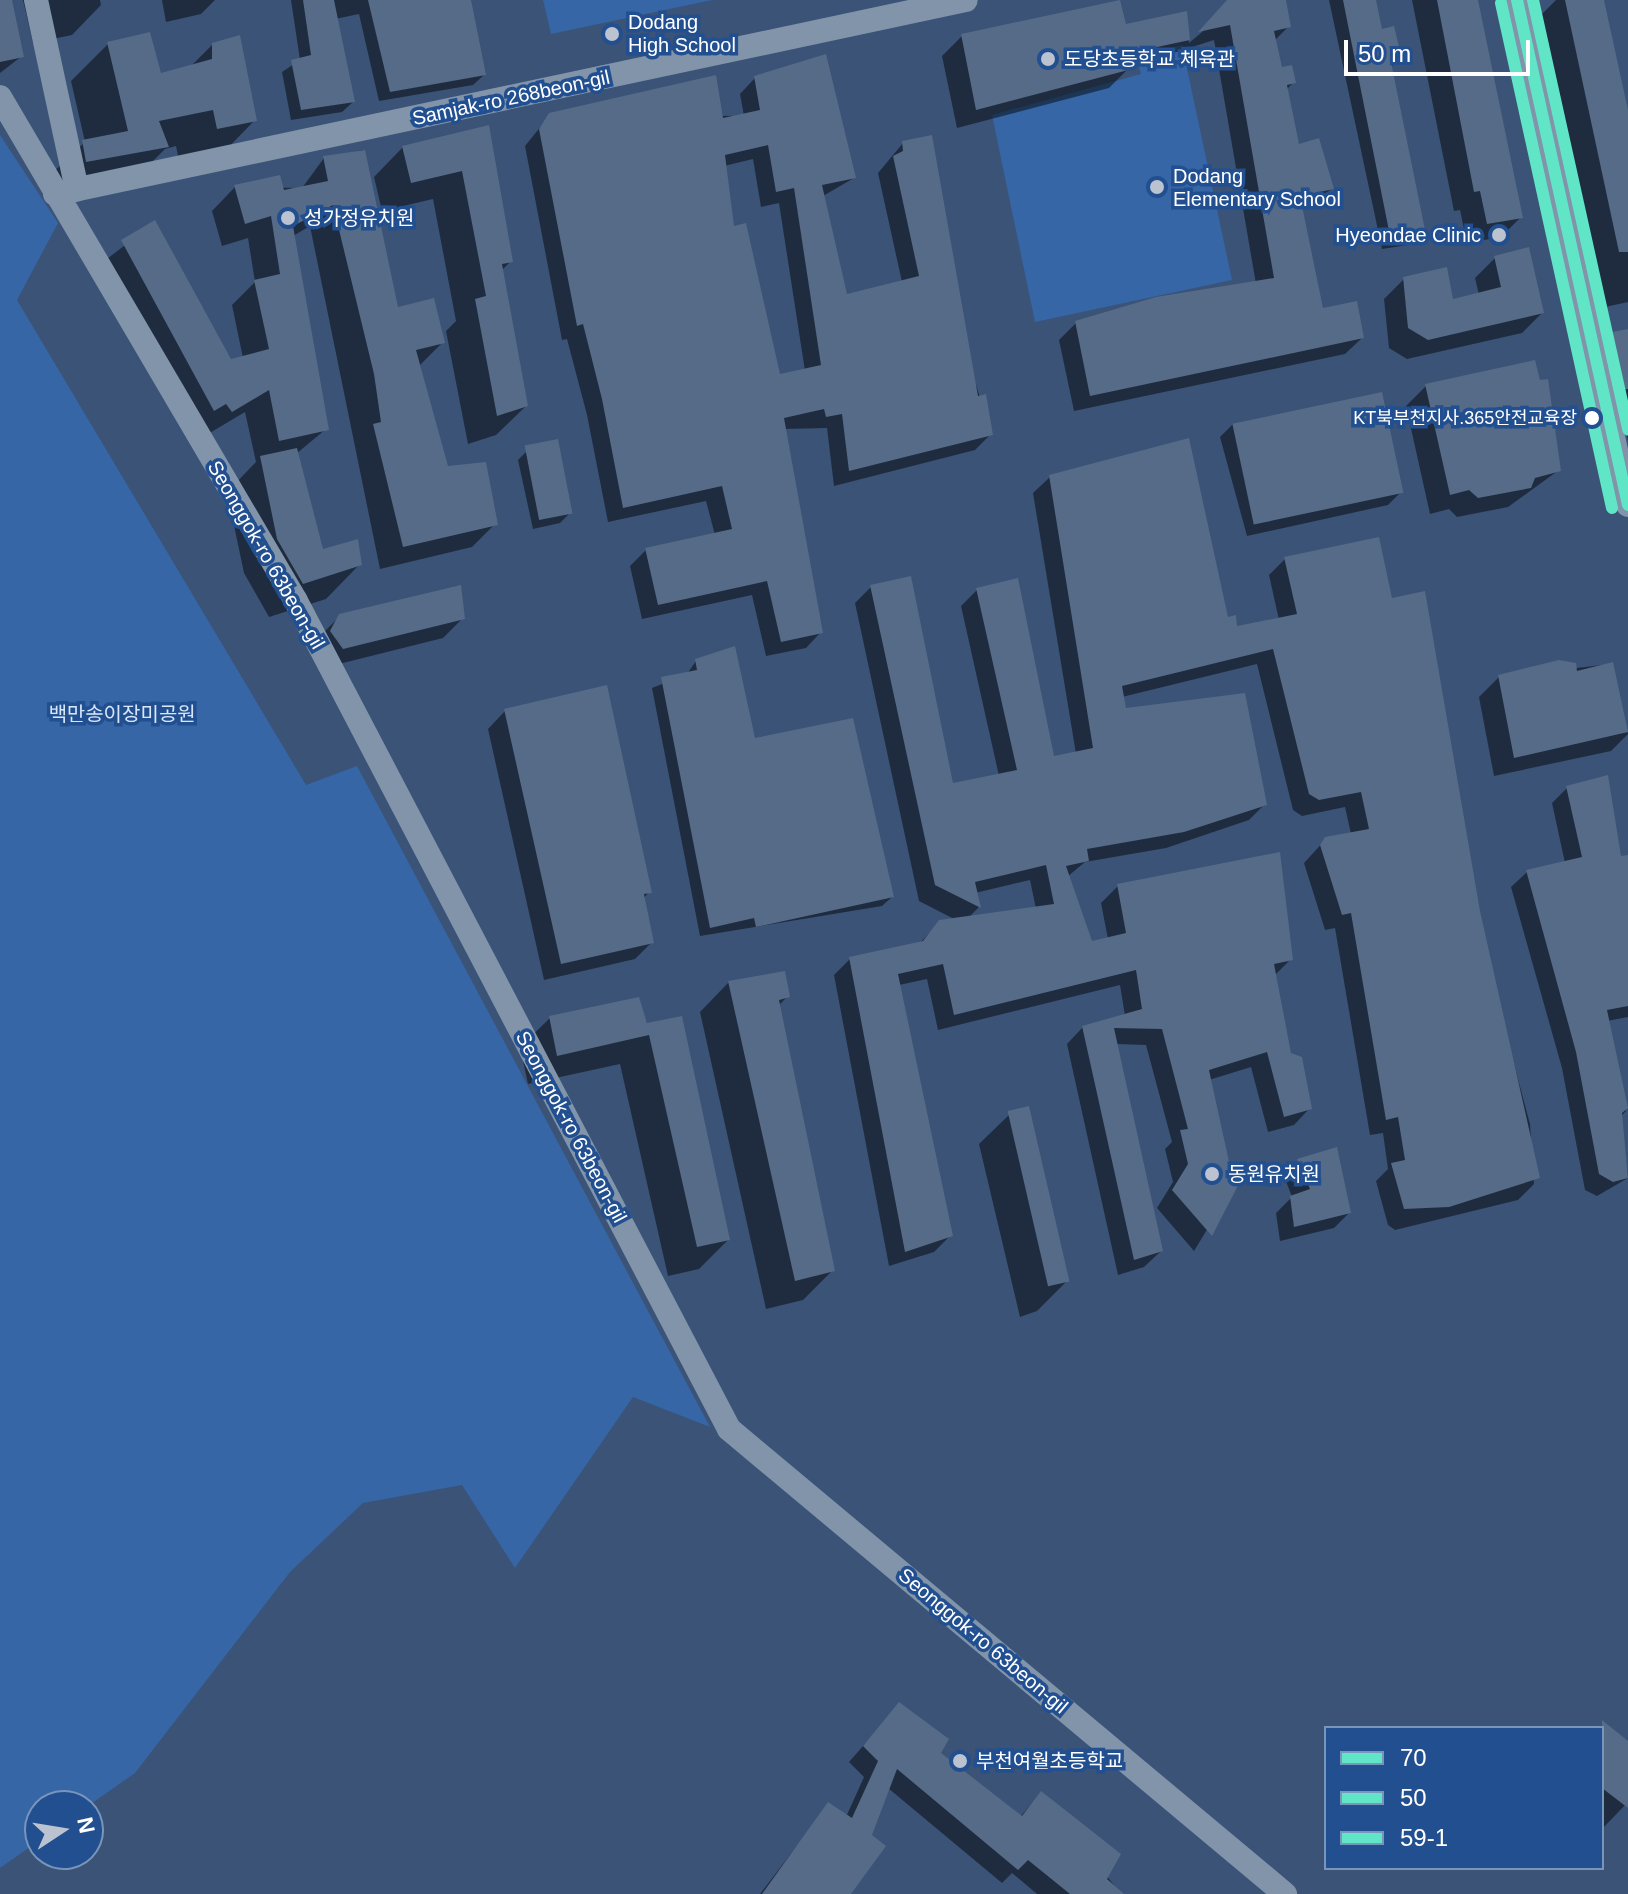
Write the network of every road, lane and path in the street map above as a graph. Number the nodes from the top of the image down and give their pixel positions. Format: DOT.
graph roads {
  1 [pos="36,0"];
  2 [pos="966,0"];
  3 [pos="1517,0"];
  4 [pos="0,97"];
  5 [pos="66,192"];
  6 [pos="1628,505"];
  7 [pos="1285,1894"];
  1 -- 5 [label="street"];
  2 -- 5 [label="street, Samjak-ro 268beon-gil"];
  3 -- 6 [label="street"];
  4 -- 5 [label="street, Seonggok-ro 63beon-gil"];
  5 -- 7 [label="street, Seonggok-ro 63beon-gil"];
}
